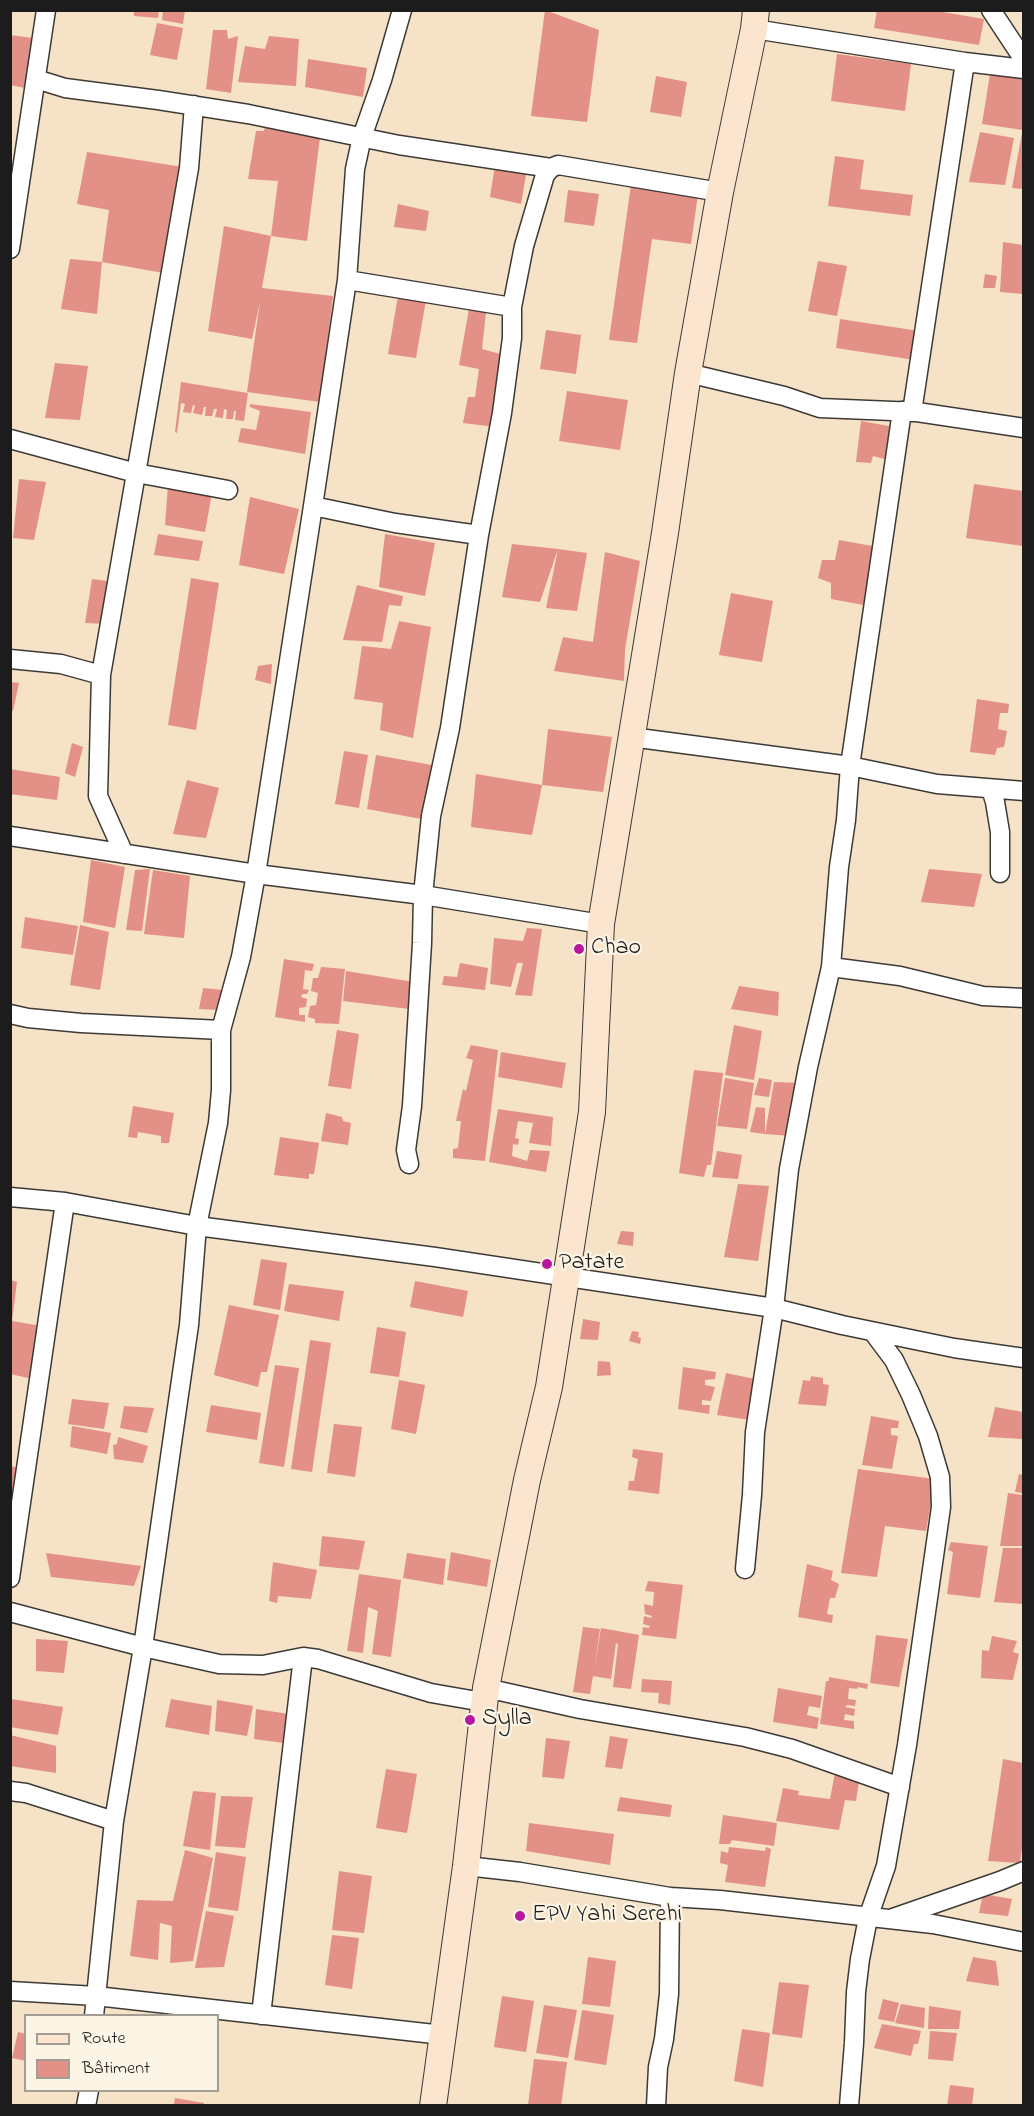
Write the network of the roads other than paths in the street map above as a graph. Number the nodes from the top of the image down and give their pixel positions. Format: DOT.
graph roads {
  1 [pos="46,10"];
  2 [pos="402,10"];
  3 [pos="991,10"];
  4 [pos="755,20"];
  5 [pos="1023,60"];
  6 [pos="965,62"];
  7 [pos="36,79"];
  8 [pos="194,105"];
  9 [pos="362,137"];
  10 [pos="551,168"];
  11 [pos="720,192"];
  12 [pos="10,249"];
  13 [pos="347,280"];
  14 [pos="512,307"];
  15 [pos="688,373"];
  16 [pos="907,411"];
  17 [pos="1023,428"];
  18 [pos="10,439"];
  19 [pos="136,473"];
  20 [pos="228,490"];
  21 [pos="313,506"];
  22 [pos="479,535"];
  23 [pos="10,659"];
  24 [pos="101,675"];
  25 [pos="631,736"];
  26 [pos="850,766"];
  27 [pos="991,789"];
  28 [pos="1023,791"];
  29 [pos="10,836"];
  30 [pos="124,854"];
  31 [pos="1000,873"];
  32 [pos="256,874"];
  33 [pos="423,895"];
  34 [pos="601,924"];
  35 [pos="831,967"];
  36 [pos="1023,998"];
  37 [pos="10,1014"];
  38 [pos="221,1030"];
  39 [pos="409,1164"];
  40 [pos="10,1197"];
  41 [pos="65,1202"];
  42 [pos="197,1226"];
  43 [pos="566,1278"];
  44 [pos="774,1308"];
  45 [pos="873,1332"];
  46 [pos="1023,1358"];
  47 [pos="745,1569"];
  48 [pos="10,1578"];
  49 [pos="10,1612"];
  50 [pos="143,1647"];
  51 [pos="303,1657"];
  52 [pos="484,1695"];
  53 [pos="900,1786"];
  54 [pos="10,1791"];
  55 [pos="114,1821"];
  56 [pos="466,1866"];
  57 [pos="1023,1871"];
  58 [pos="670,1896"];
  59 [pos="868,1918"];
  60 [pos="887,1920"];
  61 [pos="1023,1942"];
  62 [pos="10,1991"];
  63 [pos="96,1996"];
  64 [pos="94,2014"];
  65 [pos="261,2014"];
  66 [pos="443,2035"];
  67 [pos="433,2106"];
  68 [pos="656,2106"];
  69 [pos="849,2106"];
  1 -- 7 [label="street"];
  2 -- 9 [label="street"];
  3 -- 5 [label="street"];
  4 -- 6 [label="street"];
  4 -- 11 [label="street"];
  5 -- 6 [label="street"];
  6 -- 16 [label="street"];
  7 -- 8 [label="street"];
  7 -- 12 [label="street"];
  8 -- 9 [label="street"];
  8 -- 19 [label="street"];
  9 -- 10 [label="street"];
  9 -- 13 [label="street"];
  10 -- 11 [label="street"];
  10 -- 14 [label="street"];
  11 -- 15 [label="street"];
  13 -- 14 [label="street"];
  13 -- 21 [label="street"];
  14 -- 22 [label="street"];
  15 -- 16 [label="street"];
  15 -- 25 [label="street"];
  16 -- 17 [label="street"];
  16 -- 26 [label="street"];
  18 -- 19 [label="street"];
  19 -- 20 [label="street"];
  19 -- 24 [label="street"];
  21 -- 22 [label="street"];
  21 -- 32 [label="street"];
  22 -- 33 [label="street"];
  23 -- 24 [label="street"];
  24 -- 30 [label="street"];
  25 -- 26 [label="street"];
  25 -- 34 [label="street"];
  26 -- 27 [label="street"];
  26 -- 35 [label="street"];
  27 -- 28 [label="street"];
  27 -- 31 [label="street"];
  29 -- 30 [label="street"];
  30 -- 32 [label="street"];
  32 -- 33 [label="street"];
  32 -- 38 [label="street"];
  33 -- 34 [label="street"];
  33 -- 39 [label="street"];
  34 -- 43 [label="street"];
  35 -- 36 [label="street"];
  35 -- 44 [label="street"];
  37 -- 38 [label="street"];
  38 -- 42 [label="street"];
  40 -- 41 [label="street"];
  41 -- 42 [label="street"];
  41 -- 48 [label="street"];
  42 -- 43 [label="street"];
  42 -- 50 [label="street"];
  43 -- 44 [label="street"];
  43 -- 52 [label="street"];
  44 -- 45 [label="street"];
  44 -- 47 [label="street"];
  45 -- 46 [label="street"];
  45 -- 53 [label="street"];
  49 -- 50 [label="street"];
  50 -- 51 [label="street"];
  50 -- 55 [label="street"];
  51 -- 52 [label="street"];
  51 -- 65 [label="street"];
  52 -- 53 [label="street"];
  52 -- 56 [label="street"];
  53 -- 59 [label="street"];
  54 -- 55 [label="street"];
  55 -- 63 [label="street"];
  56 -- 58 [label="street"];
  56 -- 66 [label="street"];
  57 -- 60 [label="street"];
  58 -- 59 [label="street"];
  58 -- 68 [label="street"];
  59 -- 60 [label="street"];
  59 -- 69 [label="street"];
  60 -- 61 [label="street"];
  62 -- 63 [label="street"];
  63 -- 64 [label="street"];
  63 -- 65 [label="street"];
  65 -- 66 [label="street"];
  66 -- 67 [label="street"];
}
